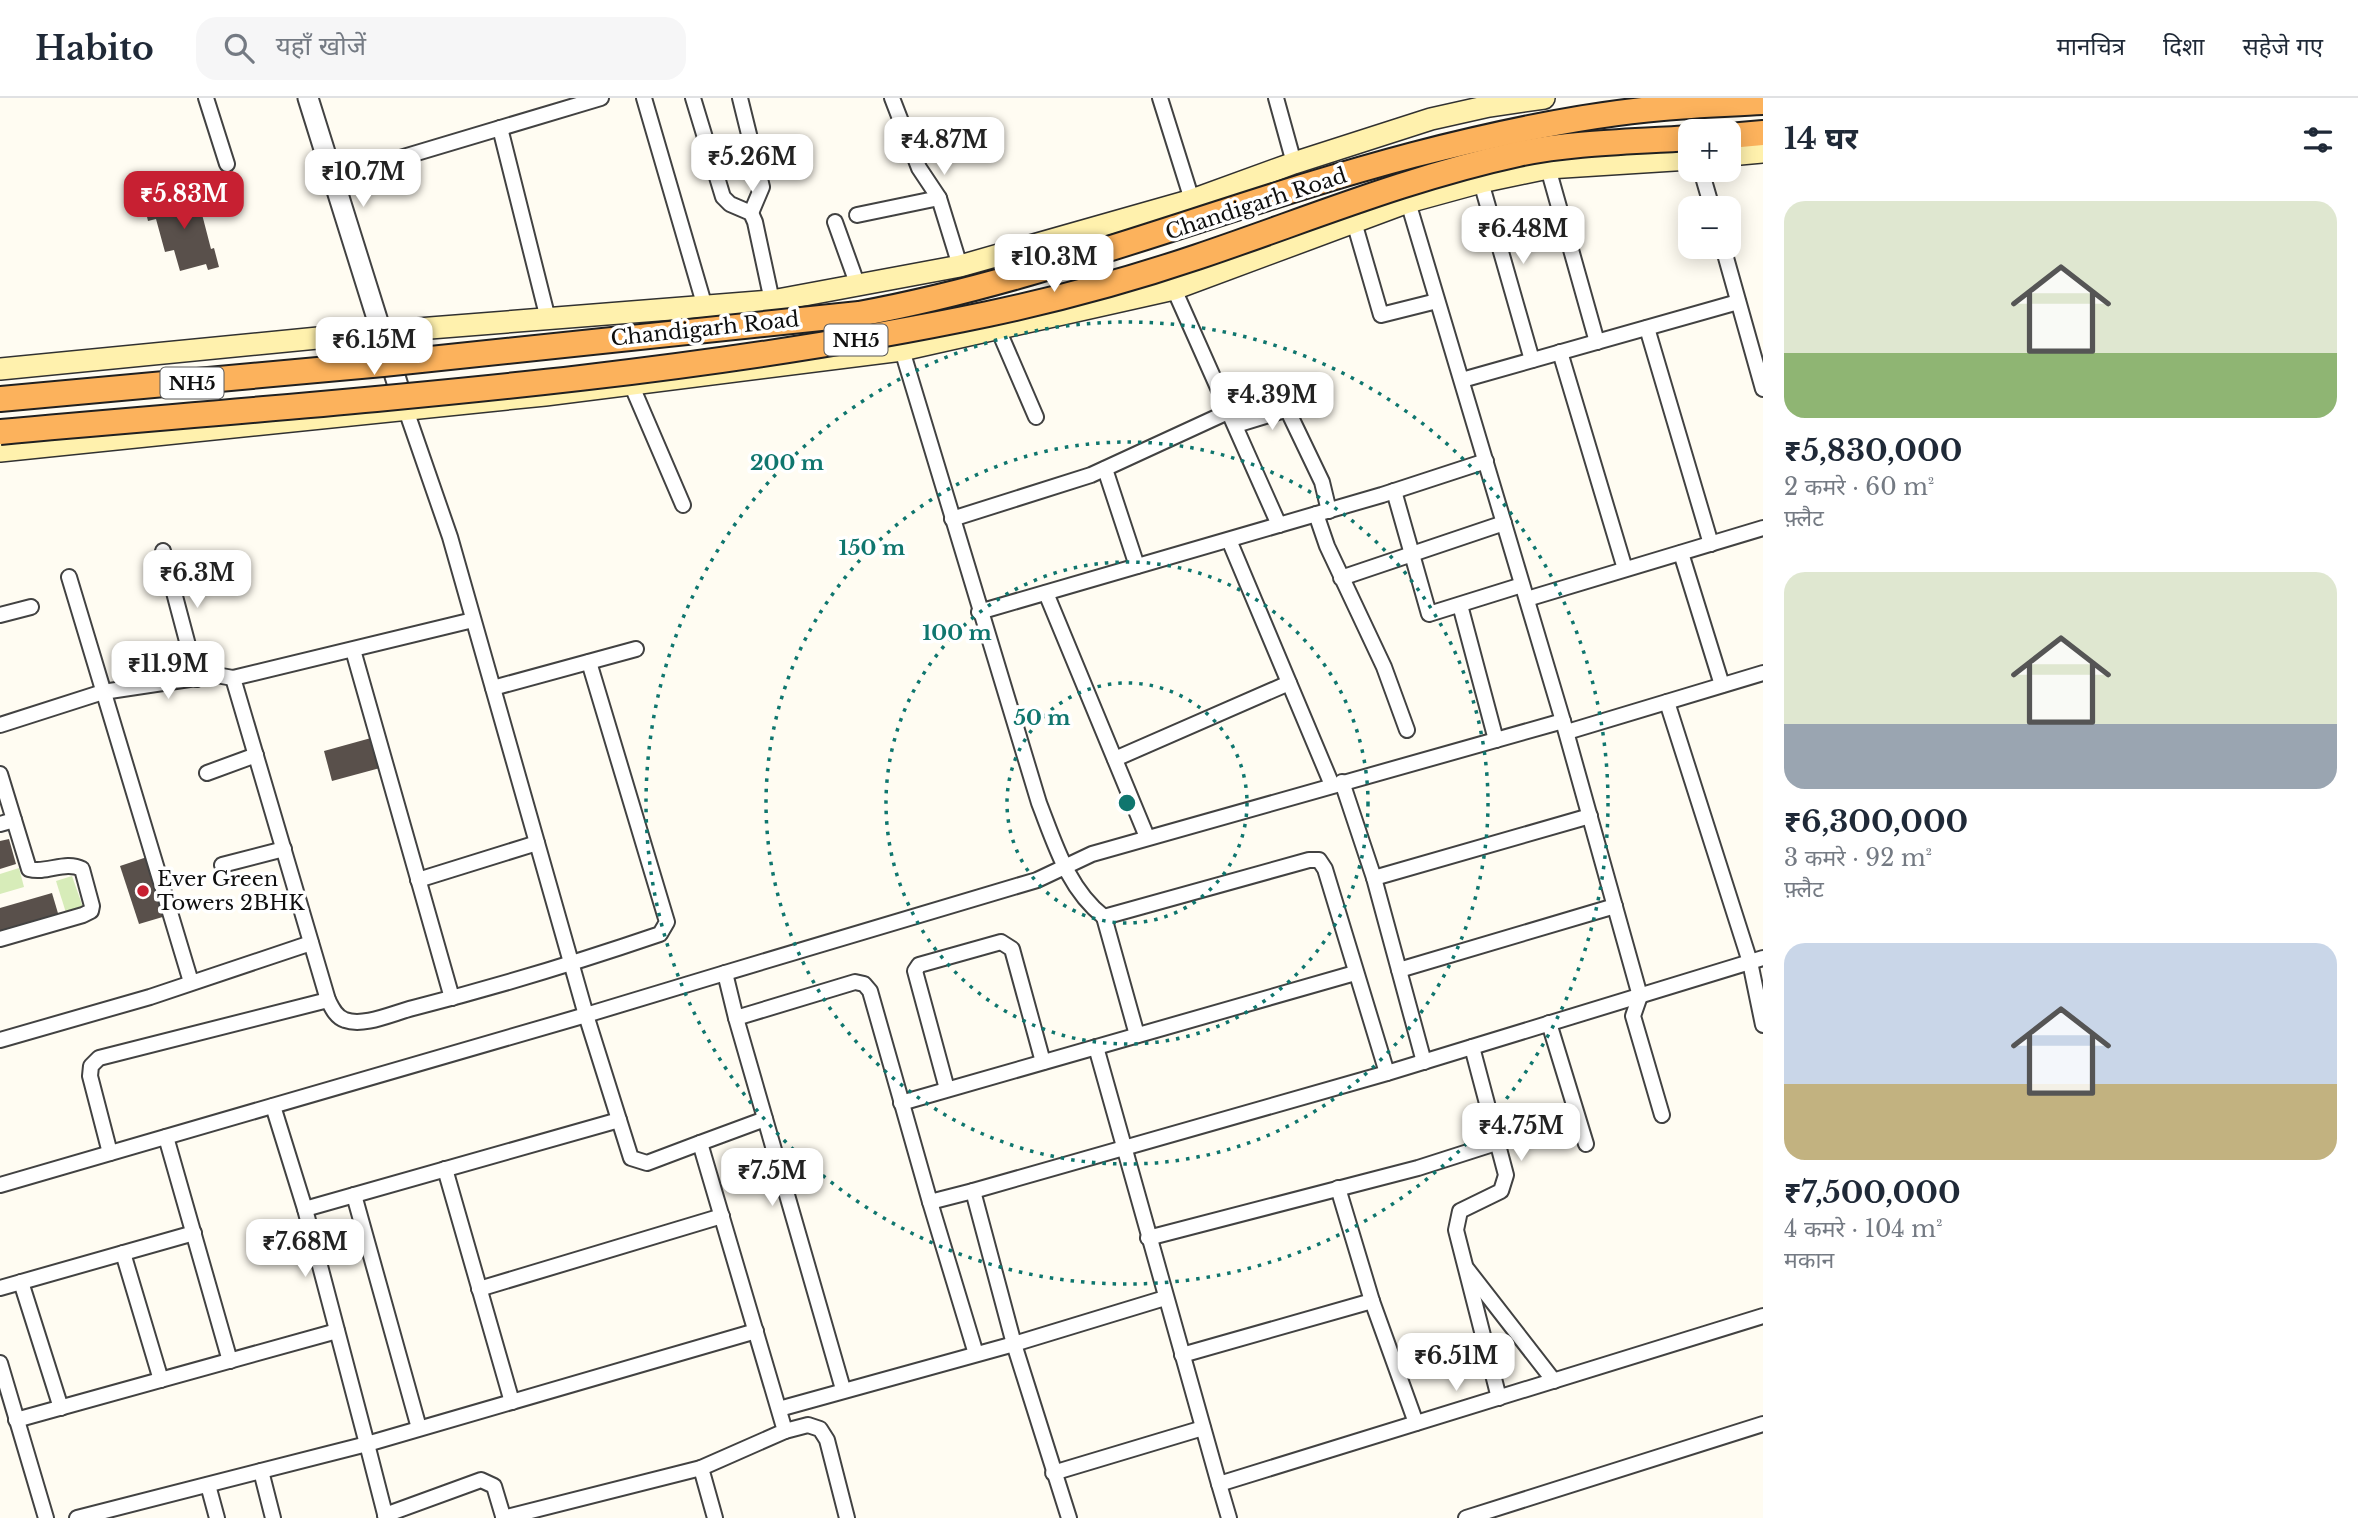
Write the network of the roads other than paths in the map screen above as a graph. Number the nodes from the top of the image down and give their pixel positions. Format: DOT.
graph roads {
  1 [pos="206,98"];
  2 [pos="308,98"];
  3 [pos="601,98"];
  4 [pos="644,98"];
  5 [pos="693,98"];
  6 [pos="740,98"];
  7 [pos="892,98"];
  8 [pos="1160,98"];
  9 [pos="1276,98"];
  10 [pos="1544,98"];
  11 [pos="1686,98"];
  12 [pos="1488,102"];
  13 [pos="1763,102"];
  14 [pos="1690,119"];
  15 [pos="500,128"];
  16 [pos="1763,133"];
  17 [pos="1741,135"];
  18 [pos="1678,139"];
  19 [pos="1763,152"];
  20 [pos="1741,154"];
  21 [pos="1678,160"];
  22 [pos="1294,163"];
  23 [pos="227,164"];
  24 [pos="1548,168"];
  25 [pos="333,178"];
  26 [pos="1482,182"];
  27 [pos="939,198"];
  28 [pos="1192,200"];
  29 [pos="1408,202"];
  30 [pos="751,214"];
  31 [pos="858,215"];
  32 [pos="835,222"];
  33 [pos="1354,222"];
  34 [pos="1726,259"];
  35 [pos="960,266"];
  36 [pos="858,286"];
  37 [pos="1174,289"];
  38 [pos="772,301"];
  39 [pos="1437,301"];
  40 [pos="1738,302"];
  41 [pos="705,307"];
  42 [pos="548,318"];
  43 [pos="1763,324"];
  44 [pos="1647,328"];
  45 [pos="998,329"];
  46 [pos="1747,329"];
  47 [pos="379,332"];
  48 [pos="1597,342"];
  49 [pos="902,350"];
  50 [pos="1560,352"];
  51 [pos="1532,360"];
  52 [pos="0,369"];
  53 [pos="1462,380"];
  54 [pos="631,384"];
  55 [pos="1763,389"];
  56 [pos="0,399"];
  57 [pos="406,410"];
  58 [pos="1230,411"];
  59 [pos="1036,417"];
  60 [pos="1236,425"];
  61 [pos="0,432"];
  62 [pos="0,451"];
  63 [pos="1486,461"];
  64 [pos="1105,469"];
  65 [pos="1394,491"];
  66 [pos="683,505"];
  67 [pos="1323,512"];
  68 [pos="952,519"];
  69 [pos="1504,523"];
  70 [pos="1279,525"];
  71 [pos="1763,528"];
  72 [pos="1229,540"];
  73 [pos="1711,544"];
  74 [pos="163,551"];
  75 [pos="1681,553"];
  76 [pos="1411,554"];
  77 [pos="1137,566"];
  78 [pos="1625,569"];
  79 [pos="69,577"];
  80 [pos="1342,578"];
  81 [pos="1525,592"];
  82 [pos="1046,593"];
  83 [pos="1460,605"];
  84 [pos="31,607"];
  85 [pos="979,612"];
  86 [pos="0,615"];
  87 [pos="473,620"];
  88 [pos="636,649"];
  89 [pos="353,650"];
  90 [pos="589,662"];
  91 [pos="1763,673"];
  92 [pos="233,678"];
  93 [pos="197,679"];
  94 [pos="1289,683"];
  95 [pos="1722,685"];
  96 [pos="493,688"];
  97 [pos="103,692"];
  98 [pos="1667,702"];
  99 [pos="0,725"];
  100 [pos="1565,727"];
  101 [pos="1407,730"];
  102 [pos="1496,740"];
  103 [pos="256,755"];
  104 [pos="1115,759"];
  105 [pos="207,773"];
  106 [pos="0,774"];
  107 [pos="1337,784"];
  108 [pos="1590,816"];
  109 [pos="7,822"];
  110 [pos="1147,838"];
  111 [pos="537,843"];
  112 [pos="284,849"];
  113 [pos="222,865"];
  114 [pos="1063,867"];
  115 [pos="1374,878"];
  116 [pos="418,880"];
  117 [pos="1615,906"];
  118 [pos="1104,916"];
  119 [pos="0,939"];
  120 [pos="311,943"];
  121 [pos="1756,960"];
  122 [pos="572,964"];
  123 [pos="1399,970"];
  124 [pos="725,973"];
  125 [pos="1355,973"];
  126 [pos="191,982"];
  127 [pos="1640,996"];
  128 [pos="452,998"];
  129 [pos="328,1000"];
  130 [pos="586,1015"];
  131 [pos="736,1018"];
  132 [pos="1549,1023"];
  133 [pos="1763,1025"];
  134 [pos="1137,1035"];
  135 [pos="0,1040"];
  136 [pos="1096,1047"];
  137 [pos="1472,1047"];
  138 [pos="1043,1062"];
  139 [pos="1424,1062"];
  140 [pos="1387,1073"];
  141 [pos="947,1089"];
  142 [pos="901,1103"];
  143 [pos="273,1106"];
  144 [pos="1662,1115"];
  145 [pos="765,1119"];
  146 [pos="619,1120"];
  147 [pos="166,1137"];
  148 [pos="700,1143"];
  149 [pos="1496,1143"];
  150 [pos="1586,1144"];
  151 [pos="1123,1146"];
  152 [pos="110,1153"];
  153 [pos="445,1169"];
  154 [pos="0,1185"];
  155 [pos="1338,1188"];
  156 [pos="974,1191"];
  157 [pos="354,1195"];
  158 [pos="930,1202"];
  159 [pos="305,1209"];
  160 [pos="722,1216"];
  161 [pos="194,1233"];
  162 [pos="1148,1238"];
  163 [pos="123,1253"];
  164 [pos="1463,1264"];
  165 [pos="21,1282"];
  166 [pos="0,1288"];
  167 [pos="479,1289"];
  168 [pos="1165,1298"];
  169 [pos="1372,1301"];
  170 [pos="1763,1316"];
  171 [pos="337,1331"];
  172 [pos="756,1331"];
  173 [pos="1014,1344"];
  174 [pos="976,1354"];
  175 [pos="1182,1355"];
  176 [pos="230,1361"];
  177 [pos="0,1363"];
  178 [pos="162,1380"];
  179 [pos="1554,1381"];
  180 [pos="843,1389"];
  181 [pos="1499,1398"];
  182 [pos="512,1402"];
  183 [pos="61,1408"];
  184 [pos="779,1409"];
  185 [pos="16,1420"];
  186 [pos="1416,1423"];
  187 [pos="1763,1424"];
  188 [pos="419,1428"];
  189 [pos="1203,1428"];
  190 [pos="785,1431"];
  191 [pos="367,1444"];
  192 [pos="701,1468"];
  193 [pos="261,1471"];
  194 [pos="1053,1473"];
  195 [pos="1219,1484"];
  196 [pos="208,1485"];
  197 [pos="557,1502"];
  198 [pos="115,1513"];
  199 [pos="1490,1514"];
  200 [pos="385,1517"];
  201 [pos="503,1517"];
  202 [pos="46,1518"];
  203 [pos="77,1518"];
  204 [pos="217,1518"];
  205 [pos="273,1518"];
  206 [pos="562,1518"];
  207 [pos="715,1518"];
  208 [pos="846,1518"];
  209 [pos="1069,1518"];
  210 [pos="1229,1518"];
  211 [pos="1466,1518"];
  1 -- 23 [label="street"];
  2 -- 25 [label="street"];
  3 -- 15 [label="street"];
  4 -- 41 [label="street"];
  5 -- 30 [label="street"];
  6 -- 30 [label="street"];
  7 -- 27 [label="street"];
  8 -- 28 [label="street"];
  9 -- 22 [label="street"];
  10 -- 12 [label="main road"];
  11 -- 14 [label="street"];
  12 -- 22 [label="main road"];
  13 -- 56 [label="highway, Chandigarh Road / NH5, bridge"];
  15 -- 25 [label="street"];
  15 -- 42 [label="street"];
  16 -- 17 [label="highway"];
  18 -- 61 [label="highway, NH5, bridge"];
  19 -- 20 [label="main road"];
  21 -- 24 [label="main road"];
  22 -- 28 [label="main road"];
  24 -- 26 [label="main road"];
  24 -- 48 [label="street"];
  25 -- 47 [label="street"];
  26 -- 29 [label="main road"];
  26 -- 51 [label="street"];
  27 -- 31 [label="street"];
  27 -- 35 [label="street"];
  28 -- 35 [label="main road"];
  29 -- 33 [label="main road"];
  29 -- 39 [label="street"];
  30 -- 38 [label="street"];
  32 -- 36 [label="street"];
  33 -- 37 [label="main road"];
  33 -- 39 [label="street"];
  34 -- 40 [label="street"];
  35 -- 36 [label="main road"];
  36 -- 38 [label="main road"];
  37 -- 45 [label="main road"];
  37 -- 58 [label="street"];
  38 -- 41 [label="main road"];
  39 -- 53 [label="street"];
  40 -- 44 [label="street"];
  40 -- 46 [label="street"];
  41 -- 42 [label="main road"];
  42 -- 47 [label="main road"];
  43 -- 46 [label="street"];
  44 -- 48 [label="street"];
  44 -- 73 [label="street"];
  45 -- 49 [label="main road"];
  45 -- 59 [label="street"];
  46 -- 55 [label="street"];
  47 -- 52 [label="main road"];
  47 -- 57 [label="street"];
  48 -- 50 [label="street"];
  49 -- 54 [label="main road"];
  49 -- 68 [label="street"];
  50 -- 51 [label="street"];
  50 -- 78 [label="street"];
  51 -- 53 [label="street"];
  53 -- 63 [label="street"];
  54 -- 57 [label="main road"];
  54 -- 66 [label="street"];
  57 -- 62 [label="main road"];
  57 -- 87 [label="street"];
  58 -- 60 [label="street"];
  58 -- 64 [label="street"];
  60 -- 67 [label="street"];
  60 -- 70 [label="street"];
  63 -- 65 [label="street"];
  63 -- 69 [label="street"];
  64 -- 68 [label="street"];
  64 -- 77 [label="street"];
  65 -- 67 [label="street"];
  65 -- 76 [label="street"];
  67 -- 70 [label="street"];
  67 -- 80 [label="street"];
  68 -- 85 [label="street"];
  69 -- 76 [label="street"];
  69 -- 81 [label="street"];
  70 -- 72 [label="street"];
  71 -- 73 [label="street"];
  72 -- 77 [label="street"];
  72 -- 94 [label="street"];
  73 -- 75 [label="street"];
  74 -- 93 [label="street"];
  75 -- 78 [label="street"];
  75 -- 95 [label="street"];
  76 -- 80 [label="street"];
  76 -- 83 [label="street"];
  77 -- 82 [label="street"];
  78 -- 81 [label="street"];
  79 -- 97 [label="street"];
  80 -- 101 [label="street"];
  81 -- 83 [label="street"];
  81 -- 100 [label="street"];
  82 -- 85 [label="street"];
  82 -- 104 [label="street"];
  83 -- 102 [label="street"];
  84 -- 86 [label="street"];
  85 -- 114 [label="street"];
  87 -- 89 [label="street"];
  87 -- 96 [label="street"];
  88 -- 90 [label="street"];
  89 -- 92 [label="street"];
  89 -- 116 [label="street"];
  90 -- 96 [label="street"];
  90 -- 122 [label="street"];
  91 -- 95 [label="street"];
  92 -- 93 [label="street"];
  92 -- 103 [label="street"];
  93 -- 97 [label="street"];
  94 -- 104 [label="street"];
  94 -- 107 [label="street"];
  95 -- 98 [label="street"];
  96 -- 111 [label="street"];
  97 -- 99 [label="street"];
  97 -- 126 [label="street"];
  98 -- 100 [label="street"];
  98 -- 121 [label="street"];
  100 -- 102 [label="street"];
  100 -- 108 [label="street"];
  102 -- 107 [label="street"];
  103 -- 105 [label="street"];
  103 -- 112 [label="street"];
  104 -- 110 [label="street"];
  106 -- 109 [label="street"];
  107 -- 110 [label="street"];
  107 -- 115 [label="street"];
  108 -- 115 [label="street"];
  108 -- 117 [label="street"];
  109 -- 119 [label="street"];
  110 -- 114 [label="street"];
  111 -- 116 [label="street"];
  111 -- 122 [label="street"];
  112 -- 113 [label="street"];
  112 -- 120 [label="street"];
  114 -- 118 [label="street"];
  114 -- 124 [label="street"];
  115 -- 123 [label="street"];
  116 -- 128 [label="street"];
  117 -- 123 [label="street"];
  117 -- 127 [label="street"];
  118 -- 125 [label="street"];
  118 -- 134 [label="street"];
  120 -- 126 [label="street"];
  120 -- 129 [label="street"];
  121 -- 127 [label="street"];
  121 -- 133 [label="street"];
  122 -- 128 [label="street"];
  122 -- 130 [label="street"];
  123 -- 139 [label="street"];
  124 -- 130 [label="street"];
  124 -- 131 [label="street"];
  125 -- 134 [label="street"];
  125 -- 140 [label="street"];
  126 -- 135 [label="street"];
  127 -- 132 [label="street"];
  127 -- 144 [label="street"];
  128 -- 129 [label="street"];
  129 -- 152 [label="street"];
  130 -- 143 [label="street"];
  130 -- 146 [label="street"];
  131 -- 142 [label="street"];
  131 -- 145 [label="street"];
  132 -- 137 [label="street"];
  132 -- 150 [label="street"];
  134 -- 136 [label="street"];
  136 -- 138 [label="street"];
  136 -- 151 [label="street"];
  137 -- 139 [label="street"];
  137 -- 149 [label="street"];
  138 -- 141 [label="street"];
  138 -- 141 [label="street"];
  139 -- 140 [label="street"];
  140 -- 151 [label="street"];
  141 -- 142 [label="street"];
  142 -- 158 [label="street"];
  143 -- 147 [label="street"];
  143 -- 159 [label="street"];
  145 -- 148 [label="street"];
  145 -- 180 [label="street"];
  146 -- 148 [label="street"];
  146 -- 153 [label="street"];
  147 -- 152 [label="street"];
  147 -- 161 [label="street"];
  148 -- 160 [label="street"];
  149 -- 155 [label="street"];
  149 -- 164 [label="street"];
  151 -- 156 [label="street"];
  151 -- 162 [label="street"];
  152 -- 154 [label="street"];
  153 -- 157 [label="street"];
  153 -- 167 [label="street"];
  155 -- 162 [label="street"];
  155 -- 169 [label="street"];
  156 -- 158 [label="street"];
  156 -- 173 [label="street"];
  157 -- 159 [label="street"];
  157 -- 188 [label="street"];
  158 -- 174 [label="street"];
  159 -- 171 [label="street"];
  160 -- 167 [label="street"];
  160 -- 172 [label="street"];
  161 -- 163 [label="street"];
  161 -- 176 [label="street"];
  162 -- 168 [label="street"];
  163 -- 165 [label="street"];
  163 -- 178 [label="street"];
  164 -- 179 [label="street"];
  164 -- 181 [label="street"];
  165 -- 166 [label="street"];
  165 -- 183 [label="street"];
  167 -- 182 [label="street"];
  168 -- 173 [label="street"];
  168 -- 175 [label="street"];
  169 -- 175 [label="street"];
  169 -- 186 [label="street"];
  170 -- 179 [label="street"];
  171 -- 176 [label="street"];
  171 -- 191 [label="street"];
  172 -- 182 [label="street"];
  172 -- 184 [label="street"];
  173 -- 174 [label="street"];
  173 -- 194 [label="street"];
  174 -- 180 [label="street"];
  175 -- 189 [label="street"];
  176 -- 178 [label="street"];
  177 -- 185 [label="street"];
  178 -- 183 [label="street"];
  179 -- 181 [label="street"];
  180 -- 184 [label="street"];
  181 -- 186 [label="street"];
  182 -- 188 [label="street"];
  183 -- 185 [label="street"];
  184 -- 190 [label="street"];
  185 -- 202 [label="street"];
  186 -- 195 [label="street"];
  187 -- 199 [label="street"];
  188 -- 191 [label="street"];
  189 -- 194 [label="street"];
  189 -- 195 [label="street"];
  190 -- 192 [label="street"];
  190 -- 208 [label="street"];
  191 -- 193 [label="street"];
  191 -- 200 [label="street"];
  192 -- 197 [label="street"];
  192 -- 207 [label="street"];
  193 -- 196 [label="street"];
  193 -- 205 [label="street"];
  194 -- 209 [label="street"];
  195 -- 210 [label="street"];
  196 -- 198 [label="street"];
  196 -- 204 [label="street"];
  197 -- 201 [label="street"];
  197 -- 206 [label="street"];
  198 -- 203 [label="street"];
  199 -- 211 [label="street"];
  200 -- 201 [label="street"];
}
